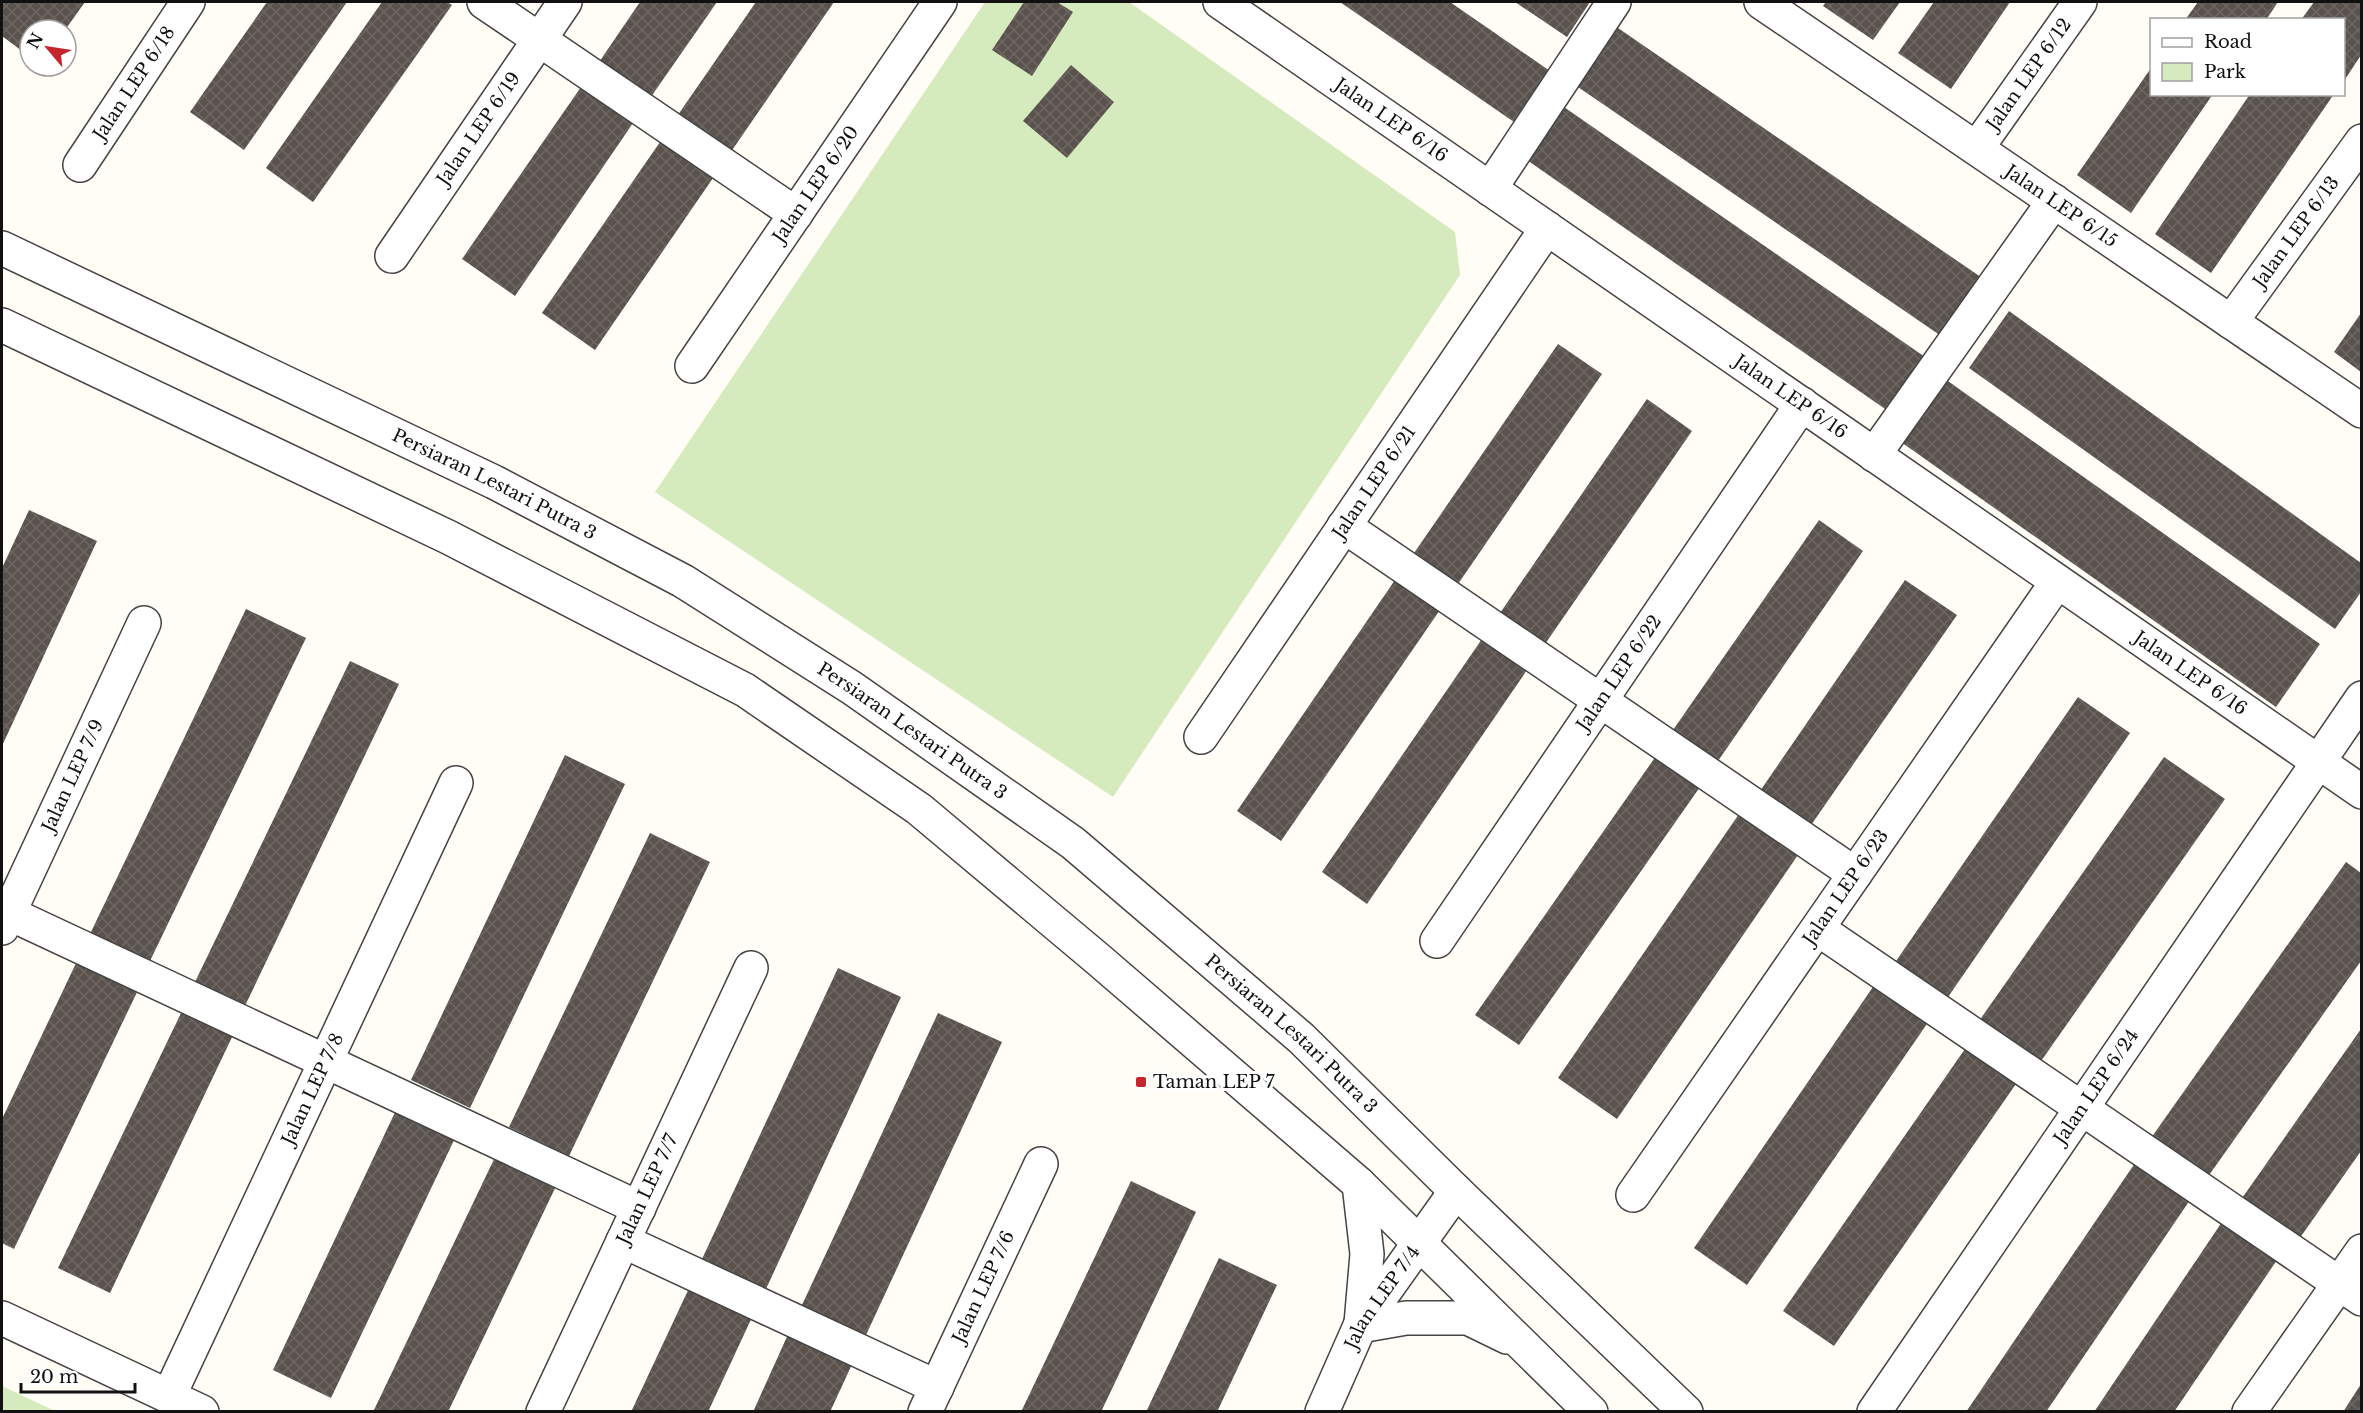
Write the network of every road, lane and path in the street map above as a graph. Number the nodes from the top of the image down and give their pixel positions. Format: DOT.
graph roads {
  1 [pos="188,2"];
  2 [pos="484,2"];
  3 [pos="565,2"];
  4 [pos="940,2"];
  5 [pos="1220,2"];
  6 [pos="1614,2"];
  7 [pos="1761,2"];
  8 [pos="2080,2"];
  9 [pos="539,39"];
  10 [pos="2361,141"];
  11 [pos="1977,148"];
  12 [pos="80,165"];
  13 [pos="1490,189"];
  14 [pos="2054,201"];
  15 [pos="796,214"];
  16 [pos="1547,228"];
  17 [pos="2,248"];
  18 [pos="392,256"];
  19 [pos="2231,322"];
  20 [pos="2,325"];
  21 [pos="692,366"];
  22 [pos="1802,404"];
  23 [pos="2361,411"];
  24 [pos="1874,455"];
  25 [pos="1344,526"];
  26 [pos="2057,582"];
  27 [pos="144,623"];
  28 [pos="2361,698"];
  29 [pos="1600,701"];
  30 [pos="1201,738"];
  31 [pos="2318,762"];
  32 [pos="456,783"];
  33 [pos="2361,792"];
  34 [pos="1855,874"];
  35 [pos="4,917"];
  36 [pos="1818,929"];
  37 [pos="1437,941"];
  38 [pos="751,968"];
  39 [pos="326,1062"];
  40 [pos="2081,1108"];
  41 [pos="1041,1164"];
  42 [pos="1359,1184"];
  43 [pos="1456,1191"];
  44 [pos="1633,1195"];
  45 [pos="639,1208"];
  46 [pos="623,1241"];
  47 [pos="1420,1241"];
  48 [pos="2361,1251"];
  49 [pos="2350,1291"];
  50 [pos="2,1318"];
  51 [pos="1360,1326"];
  52 [pos="1526,1346"];
  53 [pos="170,1396"];
  54 [pos="931,1399"];
  55 [pos="202,1412"];
  56 [pos="543,1412"];
  57 [pos="1322,1412"];
  58 [pos="1591,1412"];
  59 [pos="1686,1412"];
  60 [pos="1874,1412"];
  61 [pos="2249,1412"];
  1 -- 12 [label="street, Jalan LEP 6/18"];
  2 -- 9 [label="street"];
  3 -- 9 [label="street, Jalan LEP 6/19"];
  4 -- 15 [label="street, Jalan LEP 6/20"];
  5 -- 13 [label="street, Jalan LEP 6/16"];
  6 -- 13 [label="street"];
  7 -- 11 [label="street, Jalan LEP 6/15"];
  8 -- 11 [label="street, Jalan LEP 6/12"];
  9 -- 15 [label="street"];
  9 -- 18 [label="street, Jalan LEP 6/19"];
  10 -- 19 [label="street, Jalan LEP 6/13"];
  11 -- 14 [label="street, Jalan LEP 6/15"];
  13 -- 16 [label="street, Jalan LEP 6/16"];
  14 -- 19 [label="street, Jalan LEP 6/15"];
  14 -- 24 [label="street"];
  15 -- 21 [label="street, Jalan LEP 6/20"];
  16 -- 22 [label="street, Jalan LEP 6/16"];
  16 -- 25 [label="street, Jalan LEP 6/21"];
  17 -- 43 [label="street, Persiaran Lestari Putra 3"];
  19 -- 23 [label="street, Jalan LEP 6/15"];
  20 -- 42 [label="street"];
  22 -- 24 [label="street, Jalan LEP 6/16"];
  22 -- 29 [label="street, Jalan LEP 6/22"];
  24 -- 26 [label="street, Jalan LEP 6/16"];
  25 -- 29 [label="street"];
  25 -- 30 [label="street, Jalan LEP 6/21"];
  26 -- 31 [label="street, Jalan LEP 6/16"];
  26 -- 34 [label="street, Jalan LEP 6/23"];
  27 -- 35 [label="street, Jalan LEP 7/9"];
  28 -- 31 [label="street, Jalan LEP 6/24"];
  29 -- 34 [label="street"];
  29 -- 37 [label="street, Jalan LEP 6/22"];
  31 -- 33 [label="street, Jalan LEP 6/16"];
  31 -- 40 [label="street, Jalan LEP 6/24"];
  32 -- 39 [label="street, Jalan LEP 7/8"];
  34 -- 36 [label="street, Jalan LEP 6/23"];
  35 -- 39 [label="street"];
  36 -- 40 [label="street"];
  36 -- 44 [label="street, Jalan LEP 6/23"];
  38 -- 45 [label="street, Jalan LEP 7/7"];
  39 -- 45 [label="street"];
  39 -- 53 [label="street, Jalan LEP 7/8"];
  40 -- 49 [label="street"];
  40 -- 60 [label="street, Jalan LEP 6/24"];
  41 -- 54 [label="street, Jalan LEP 7/6"];
  42 -- 47 [label="street"];
  42 -- 51 [label="street"];
  43 -- 47 [label="street, Jalan LEP 7/4"];
  43 -- 59 [label="street, Persiaran Lestari Putra 3"];
  45 -- 46 [label="street, Jalan LEP 7/7"];
  46 -- 54 [label="street"];
  46 -- 56 [label="street, Jalan LEP 7/7"];
  47 -- 51 [label="street, Jalan LEP 7/4"];
  47 -- 52 [label="street"];
  48 -- 49 [label="street"];
  49 -- 61 [label="street"];
  50 -- 53 [label="street"];
  51 -- 52 [label="street"];
  51 -- 57 [label="street, Jalan LEP 7/4"];
  52 -- 58 [label="street"];
  53 -- 55 [label="street"];
}
